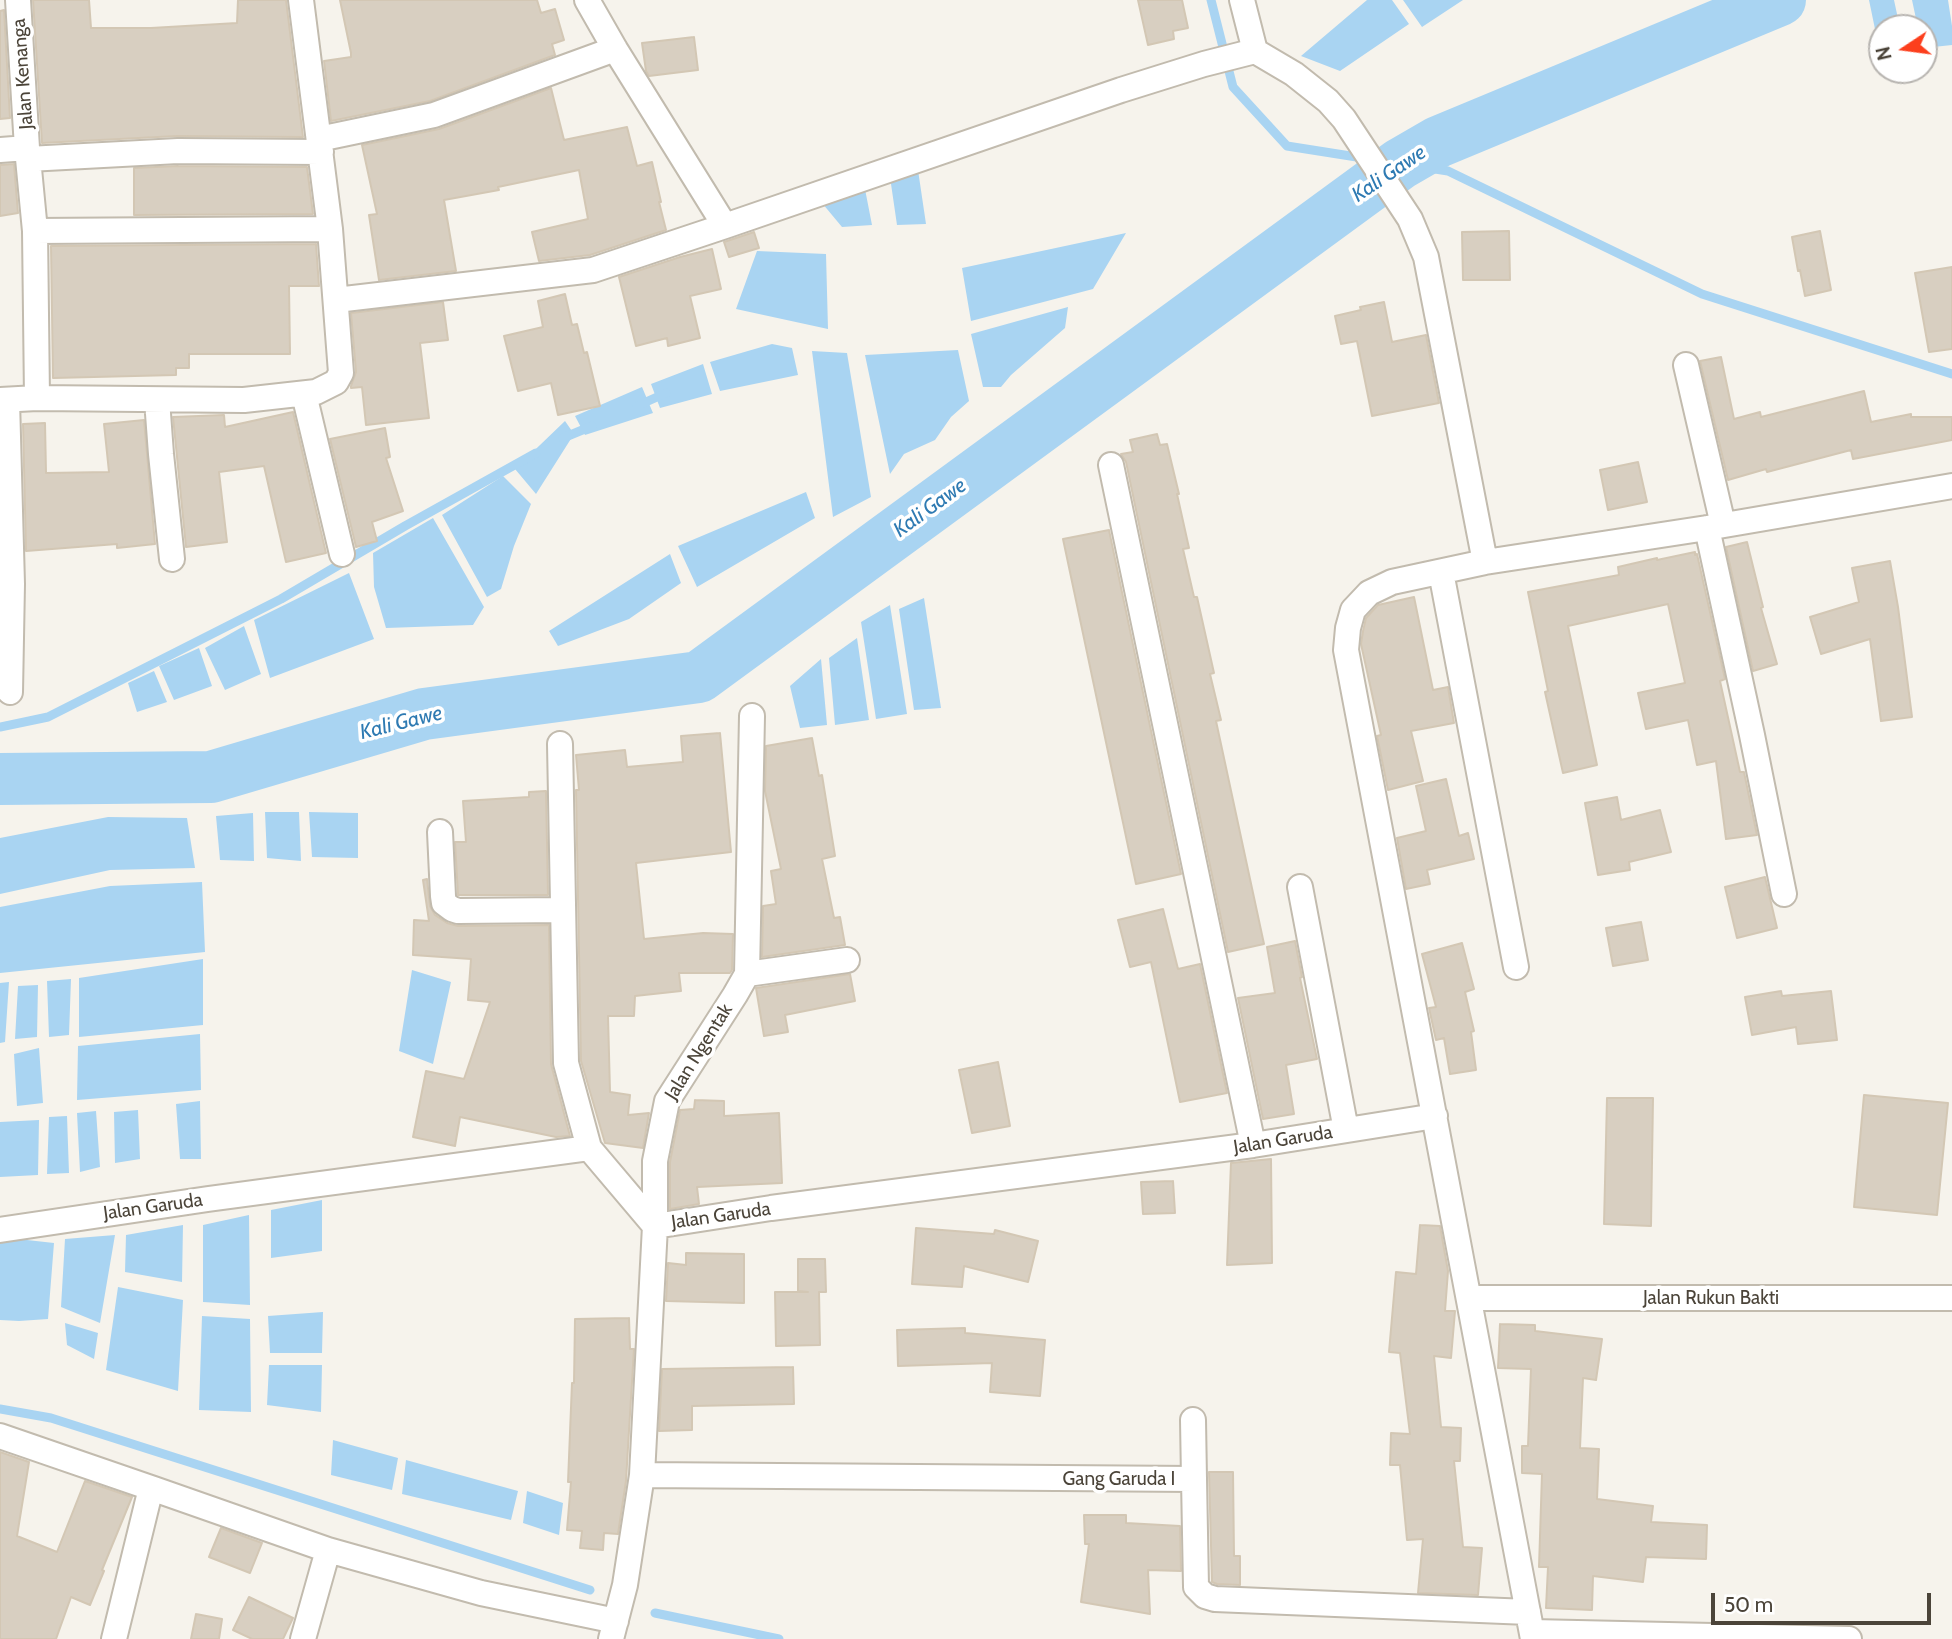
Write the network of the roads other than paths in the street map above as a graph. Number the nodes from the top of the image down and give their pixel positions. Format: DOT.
graph roads {
  1 [pos="301,0"];
  2 [pos="587,0"];
  3 [pos="1241,0"];
  4 [pos="12,3"];
  5 [pos="615,49"];
  6 [pos="1250,53"];
  7 [pos="320,146"];
  8 [pos="0,150"];
  9 [pos="28,154"];
  10 [pos="725,226"];
  11 [pos="330,229"];
  12 [pos="35,231"];
  13 [pos="336,300"];
  14 [pos="1686,365"];
  15 [pos="303,394"];
  16 [pos="37,398"];
  17 [pos="3,400"];
  18 [pos="157,400"];
  19 [pos="1111,465"];
  20 [pos="1952,486"];
  21 [pos="1715,526"];
  22 [pos="342,554"];
  23 [pos="172,559"];
  24 [pos="1485,562"];
  25 [pos="1441,572"];
  26 [pos="10,692"];
  27 [pos="752,716"];
  28 [pos="560,744"];
  29 [pos="440,831"];
  30 [pos="1300,887"];
  31 [pos="1784,894"];
  32 [pos="562,910"];
  33 [pos="847,960"];
  34 [pos="1516,967"];
  35 [pos="747,974"];
  36 [pos="1435,1116"];
  37 [pos="1346,1130"];
  38 [pos="1254,1145"];
  39 [pos="589,1148"];
  40 [pos="655,1226"];
  41 [pos="0,1230"];
  42 [pos="1470,1298"];
  43 [pos="1952,1298"];
  44 [pos="1193,1420"];
  45 [pos="0,1436"];
  46 [pos="642,1475"];
  47 [pos="1194,1479"];
  48 [pos="151,1488"];
  49 [pos="328,1550"];
  50 [pos="1531,1628"];
  51 [pos="614,1630"];
  52 [pos="114,1639"];
  53 [pos="303,1639"];
  54 [pos="1849,1639"];
  1 -- 7 [label="street"];
  2 -- 5 [label="street"];
  3 -- 6 [label="street"];
  4 -- 9 [label="street, Jalan Kenanga"];
  5 -- 7 [label="street"];
  5 -- 10 [label="street"];
  6 -- 10 [label="street"];
  6 -- 24 [label="street"];
  7 -- 9 [label="street"];
  7 -- 11 [label="street"];
  8 -- 9 [label="street"];
  9 -- 12 [label="street, Jalan Kenanga"];
  10 -- 13 [label="street"];
  11 -- 12 [label="street"];
  11 -- 13 [label="street"];
  12 -- 16 [label="street, Jalan Kenanga"];
  13 -- 15 [label="street"];
  14 -- 21 [label="street"];
  15 -- 18 [label="street"];
  15 -- 22 [label="street"];
  16 -- 17 [label="street"];
  16 -- 18 [label="street"];
  17 -- 26 [label="street"];
  18 -- 23 [label="street"];
  19 -- 38 [label="street"];
  20 -- 21 [label="street"];
  21 -- 24 [label="street"];
  21 -- 31 [label="street"];
  24 -- 25 [label="street"];
  25 -- 34 [label="street"];
  25 -- 36 [label="street"];
  27 -- 35 [label="street, Jalan Ngentak"];
  28 -- 32 [label="street"];
  29 -- 32 [label="street"];
  30 -- 37 [label="street"];
  32 -- 39 [label="street"];
  33 -- 35 [label="street"];
  35 -- 40 [label="street, Jalan Ngentak"];
  36 -- 37 [label="street, Jalan Garuda"];
  36 -- 42 [label="street"];
  37 -- 38 [label="street, Jalan Garuda"];
  38 -- 40 [label="street, Jalan Garuda"];
  39 -- 40 [label="street, Jalan Garuda"];
  39 -- 41 [label="street, Jalan Garuda"];
  40 -- 46 [label="street, Jalan Ngentak"];
  42 -- 43 [label="street, Jalan Rukun Bakti"];
  42 -- 50 [label="street"];
  44 -- 47 [label="street"];
  45 -- 48 [label="street"];
  46 -- 47 [label="street, Gang Garuda I"];
  46 -- 51 [label="street, Jalan Ngentak"];
  47 -- 50 [label="street, Gang Garuda I"];
  48 -- 49 [label="street"];
  48 -- 52 [label="street"];
  49 -- 51 [label="street"];
  49 -- 53 [label="street"];
  50 -- 54 [label="street, Gang Garuda I"];
}
